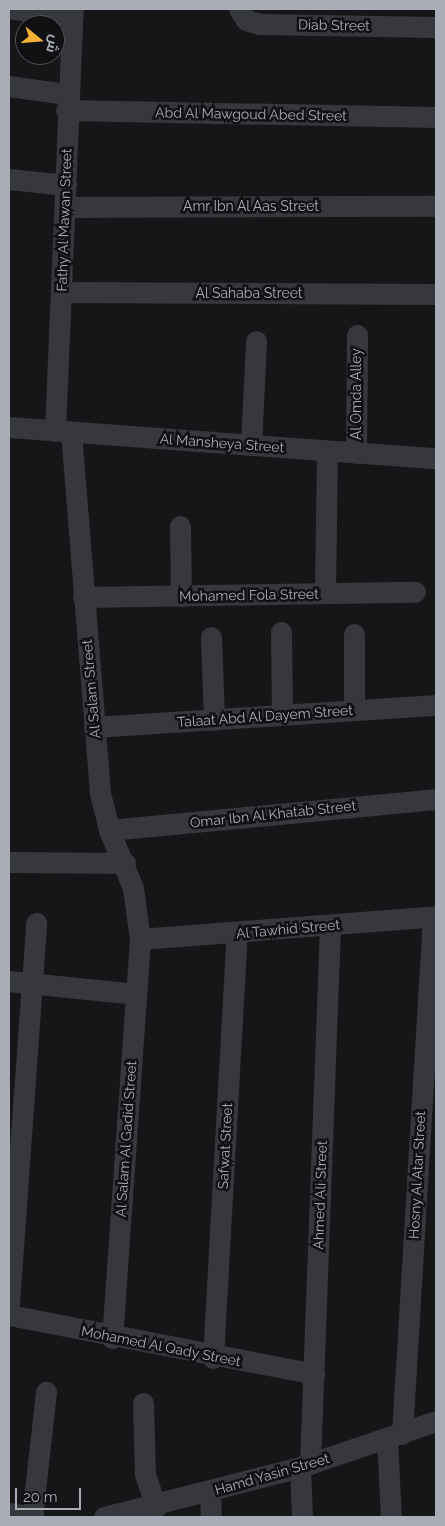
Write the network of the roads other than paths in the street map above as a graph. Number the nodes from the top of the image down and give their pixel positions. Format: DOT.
graph roads {
  1 [pos="14,9"];
  2 [pos="239,9"];
  3 [pos="72,13"];
  4 [pos="436,27"];
  5 [pos="9,86"];
  6 [pos="67,102"];
  7 [pos="436,117"];
  8 [pos="9,179"];
  9 [pos="66,185"];
  10 [pos="65,206"];
  11 [pos="436,206"];
  12 [pos="61,292"];
  13 [pos="436,294"];
  14 [pos="357,334"];
  15 [pos="256,341"];
  16 [pos="9,428"];
  17 [pos="63,432"];
  18 [pos="251,445"];
  19 [pos="327,451"];
  20 [pos="356,453"];
  21 [pos="436,458"];
  22 [pos="180,526"];
  23 [pos="415,592"];
  24 [pos="325,594"];
  25 [pos="181,596"];
  26 [pos="83,597"];
  27 [pos="281,632"];
  28 [pos="354,634"];
  29 [pos="211,637"];
  30 [pos="436,704"];
  31 [pos="354,710"];
  32 [pos="282,715"];
  33 [pos="214,720"];
  34 [pos="94,727"];
  35 [pos="436,799"];
  36 [pos="109,830"];
  37 [pos="9,862"];
  38 [pos="125,863"];
  39 [pos="434,917"];
  40 [pos="36,923"];
  41 [pos="330,926"];
  42 [pos="237,933"];
  43 [pos="140,939"];
  44 [pos="9,981"];
  45 [pos="32,984"];
  46 [pos="136,994"];
  47 [pos="9,1303"];
  48 [pos="9,1315"];
  49 [pos="112,1338"];
  50 [pos="213,1358"];
  51 [pos="314,1374"];
  52 [pos="46,1392"];
  53 [pos="143,1403"];
  54 [pos="436,1421"];
  55 [pos="394,1436"];
  56 [pos="305,1465"];
  57 [pos="210,1492"];
  58 [pos="156,1507"];
  59 [pos="20,1516"];
  60 [pos="104,1517"];
  61 [pos="212,1517"];
  62 [pos="302,1517"];
  63 [pos="391,1517"];
  1 -- 3 [label="street"];
  2 -- 4 [label="street, Diab Street"];
  3 -- 6 [label="street, Fathy Al Mawan Street"];
  5 -- 6 [label="street, Abd Al Mawgoud Abed Street"];
  6 -- 7 [label="street, Abd Al Mawgoud Abed Street"];
  6 -- 9 [label="street, Fathy Al Mawan Street"];
  8 -- 9 [label="street"];
  9 -- 10 [label="street, Fathy Al Mawan Street"];
  10 -- 11 [label="street, Amr Ibn Al Aas Street"];
  10 -- 12 [label="street, Fathy Al Mawan Street"];
  12 -- 13 [label="street, Al Sahaba Street"];
  12 -- 17 [label="street, Fathy Al Mawan Street"];
  14 -- 20 [label="street, Al Omda Alley"];
  15 -- 18 [label="street"];
  16 -- 17 [label="street, Al Mansheya Street"];
  17 -- 18 [label="street, Al Mansheya Street"];
  17 -- 26 [label="street, Al Salam Street"];
  18 -- 19 [label="street, Al Mansheya Street"];
  19 -- 20 [label="street, Al Mansheya Street"];
  19 -- 24 [label="street"];
  20 -- 21 [label="street, Al Mansheya Street"];
  22 -- 25 [label="street"];
  23 -- 24 [label="street, Mohamed Fola Street"];
  24 -- 25 [label="street, Mohamed Fola Street"];
  25 -- 26 [label="street, Mohamed Fola Street"];
  26 -- 34 [label="street, Al Salam Street"];
  27 -- 32 [label="street"];
  28 -- 31 [label="street"];
  29 -- 33 [label="street"];
  30 -- 31 [label="street, Talaat Abd Al Dayem Street"];
  31 -- 32 [label="street, Talaat Abd Al Dayem Street"];
  32 -- 33 [label="street, Talaat Abd Al Dayem Street"];
  33 -- 34 [label="street, Talaat Abd Al Dayem Street"];
  34 -- 36 [label="street, Al Salam Street"];
  35 -- 36 [label="street, Omar Ibn Al Khatab Street"];
  36 -- 38 [label="street, Al Salam Street"];
  37 -- 38 [label="street"];
  38 -- 43 [label="street, Al Salam Street"];
  39 -- 41 [label="street, Al Tawhid Street"];
  39 -- 55 [label="street, Hosny Al Atar Street"];
  40 -- 45 [label="street"];
  41 -- 42 [label="street, Al Tawhid Street"];
  41 -- 51 [label="street, Ahmed Ali Street"];
  42 -- 43 [label="street, Al Tawhid Street"];
  42 -- 50 [label="street, Safwat Street"];
  43 -- 46 [label="street, Al Salam Al Gadid Street"];
  44 -- 45 [label="street"];
  45 -- 46 [label="street"];
  45 -- 47 [label="street"];
  46 -- 49 [label="street, Al Salam Al Gadid Street"];
  48 -- 49 [label="street, Mohamed Al Qady Street"];
  49 -- 50 [label="street, Mohamed Al Qady Street"];
  50 -- 51 [label="street, Mohamed Al Qady Street"];
  51 -- 56 [label="street, Ahmed Ali Street"];
  52 -- 59 [label="street"];
  53 -- 58 [label="street"];
  54 -- 55 [label="street, Hamd Yasin Street"];
  55 -- 56 [label="street, Hamd Yasin Street"];
  55 -- 63 [label="street, Hosny Al Atar Street"];
  56 -- 57 [label="street, Hamd Yasin Street"];
  56 -- 62 [label="street, Ahmed Ali Street"];
  57 -- 58 [label="street, Hamd Yasin Street"];
  57 -- 61 [label="street"];
  58 -- 60 [label="street, Hamd Yasin Street"];
}
